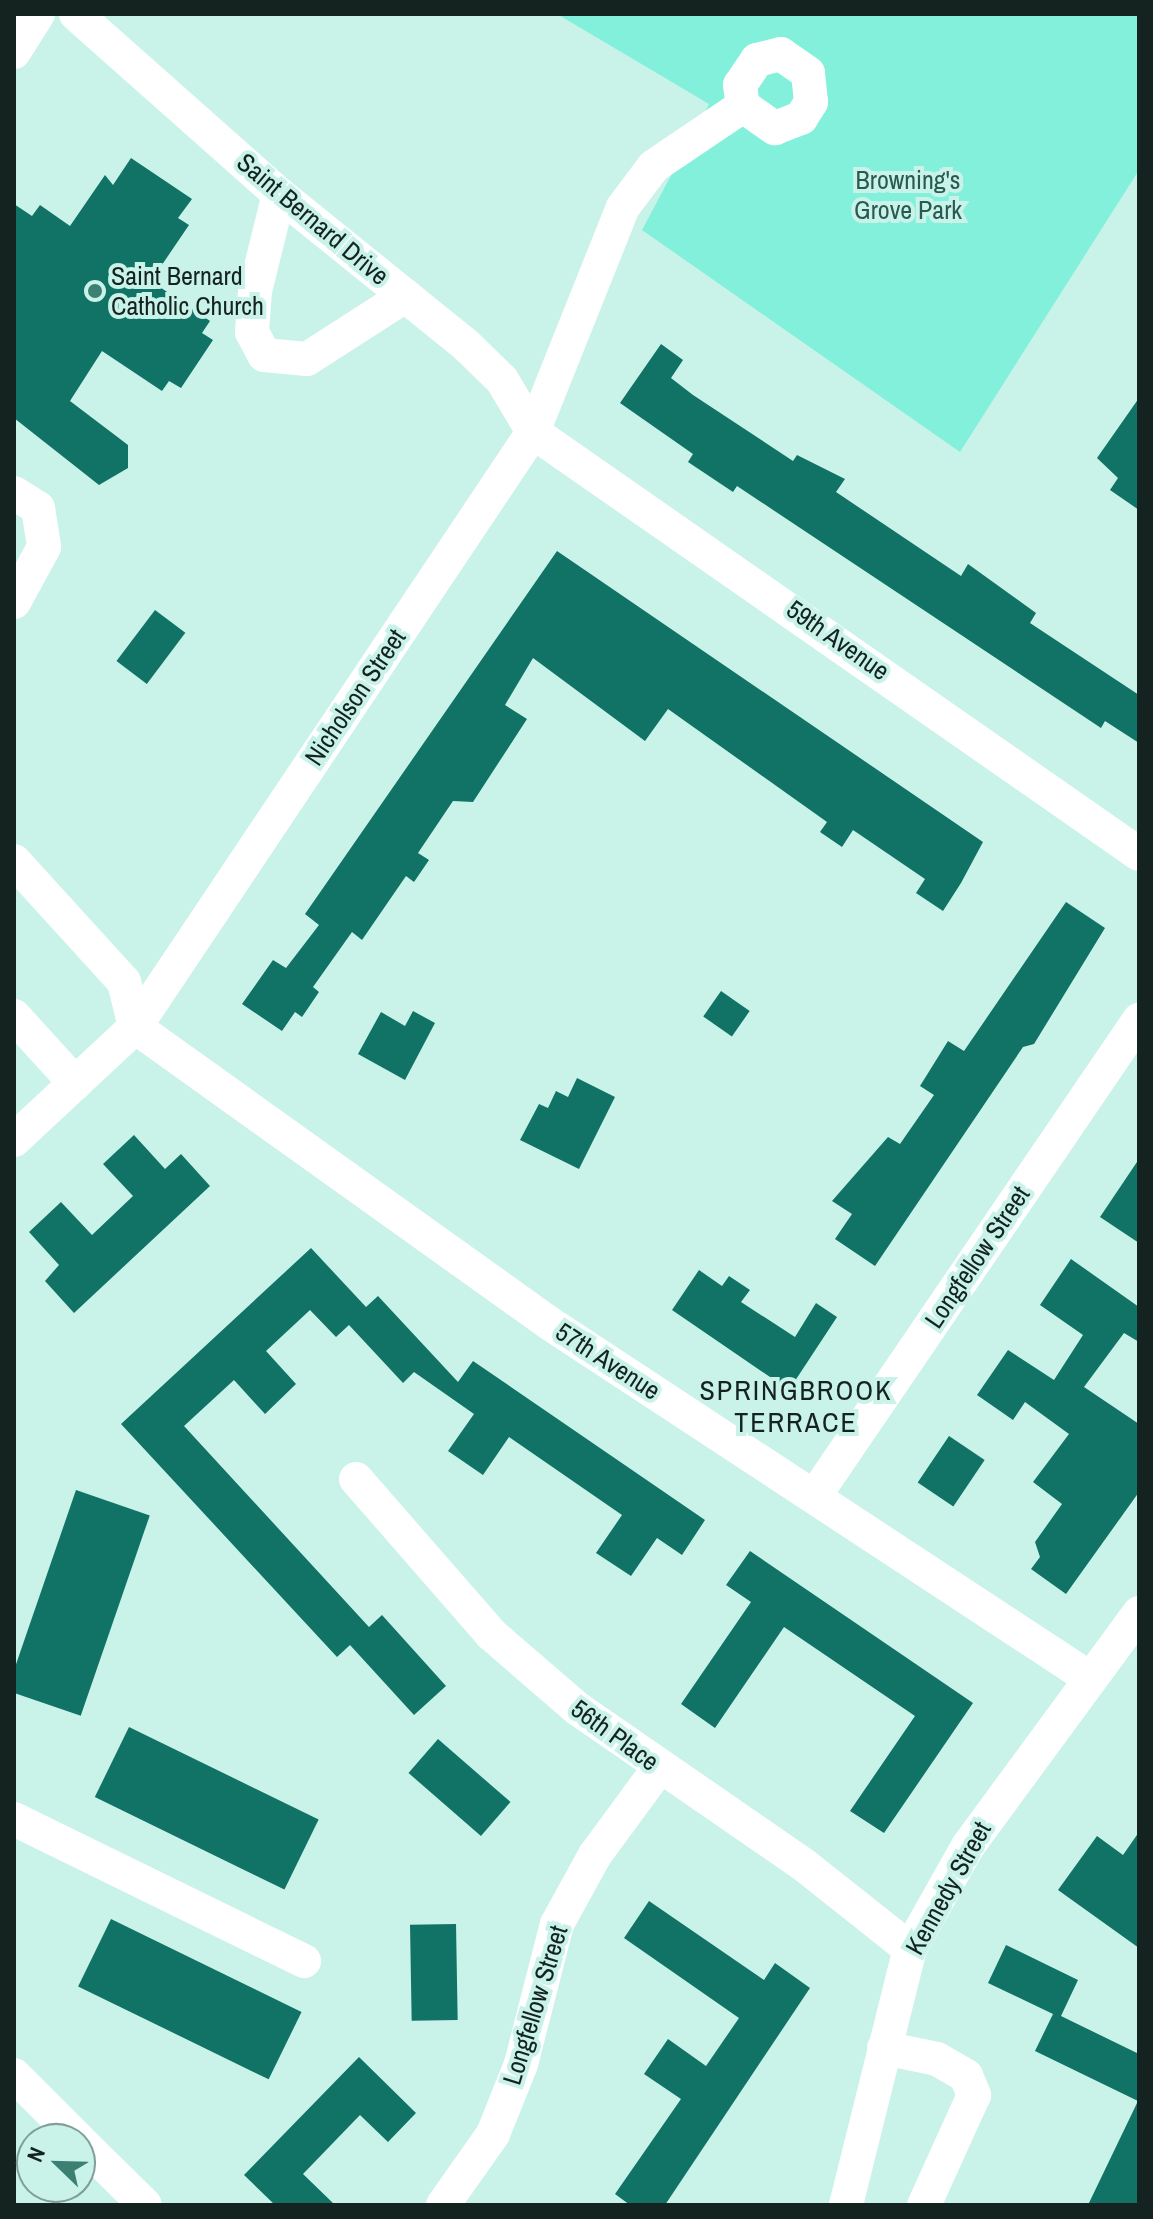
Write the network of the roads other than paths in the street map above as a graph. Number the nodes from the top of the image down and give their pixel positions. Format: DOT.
graph roads {
  1 [pos="38,14"];
  2 [pos="78,15"];
  3 [pos="14,52"];
  4 [pos="743,106"];
  5 [pos="279,194"];
  6 [pos="405,296"];
  7 [pos="533,432"];
  8 [pos="14,493"];
  9 [pos="14,602"];
  10 [pos="1139,854"];
  11 [pos="14,861"];
  12 [pos="14,1016"];
  13 [pos="1139,1020"];
  14 [pos="135,1027"];
  15 [pos="75,1083"];
  16 [pos="14,1140"];
  17 [pos="356,1479"];
  18 [pos="816,1494"];
  19 [pos="1139,1613"];
  20 [pos="1091,1679"];
  21 [pos="659,1768"];
  22 [pos="14,1819"];
  23 [pos="910,1949"];
  24 [pos="304,1961"];
  25 [pos="884,2048"];
  26 [pos="14,2075"];
  27 [pos="62,2123"];
  28 [pos="96,2157"];
  29 [pos="145,2205"];
  30 [pos="443,2205"];
  31 [pos="846,2205"];
  32 [pos="924,2205"];
  1 -- 3 [label="street"];
  2 -- 5 [label="street, Saint Bernard Drive"];
  4 -- 7 [label="street, Nicholson Street"];
  5 -- 6 [label="street, Saint Bernard Drive"];
  5 -- 6 [label="street"];
  6 -- 7 [label="street, Saint Bernard Drive"];
  7 -- 10 [label="street, 59th Avenue"];
  7 -- 14 [label="street, Nicholson Street"];
  8 -- 9 [label="street"];
  11 -- 14 [label="street"];
  12 -- 15 [label="street"];
  13 -- 18 [label="street, Longfellow Street"];
  14 -- 15 [label="street, Nicholson Street"];
  14 -- 18 [label="street, 57th Avenue"];
  15 -- 16 [label="street, Nicholson Street"];
  17 -- 21 [label="street, 56th Place"];
  18 -- 20 [label="street, 57th Avenue"];
  19 -- 20 [label="street, Kennedy Street"];
  20 -- 23 [label="street, Kennedy Street"];
  21 -- 23 [label="street, 56th Place"];
  21 -- 30 [label="street, Longfellow Street"];
  22 -- 24 [label="street"];
  23 -- 25 [label="street, Kennedy Street"];
  25 -- 31 [label="street, Kennedy Street"];
  25 -- 32 [label="street"];
  26 -- 27 [label="street"];
  28 -- 29 [label="street"];
}
